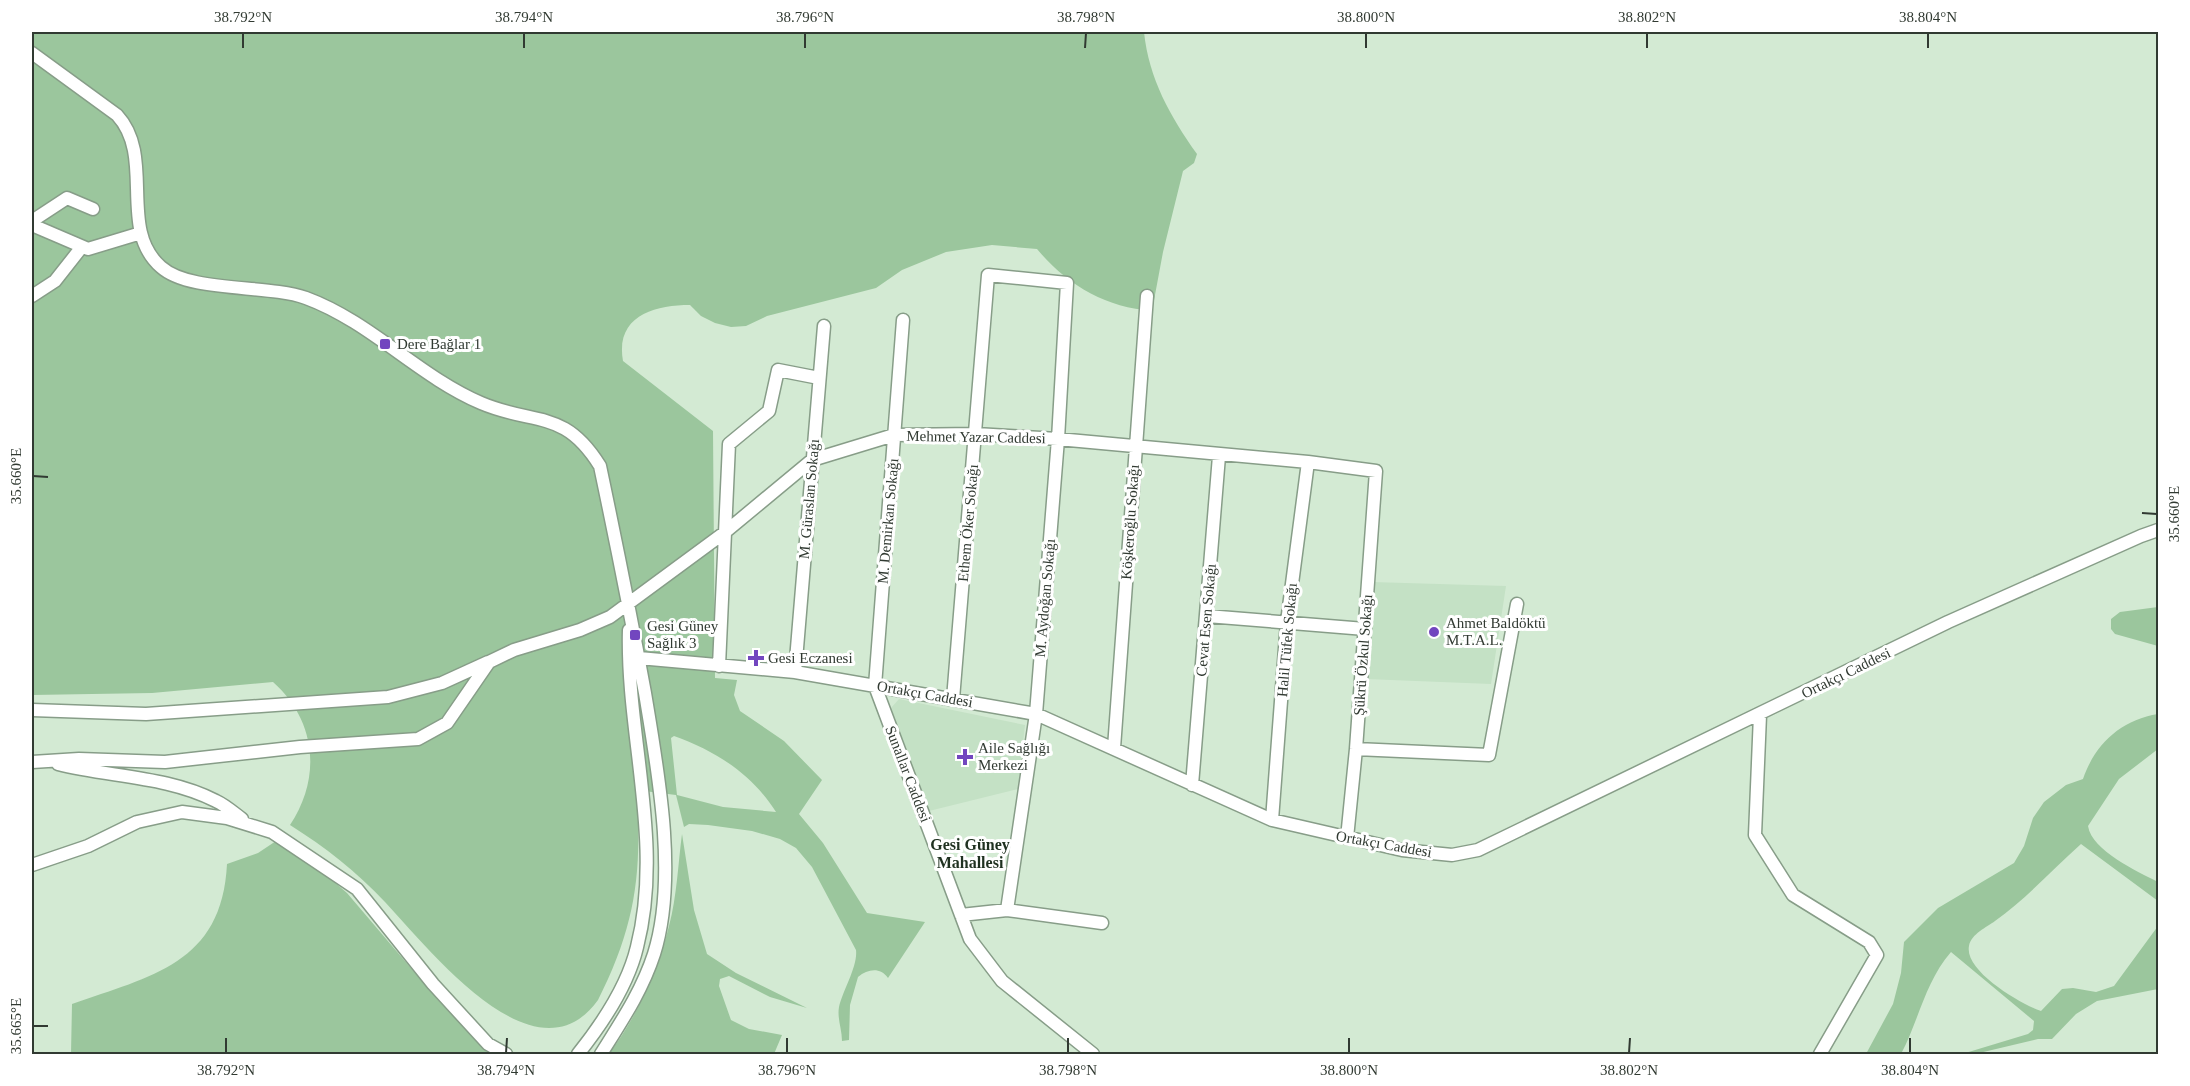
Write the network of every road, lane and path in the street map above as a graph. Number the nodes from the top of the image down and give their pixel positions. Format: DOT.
graph roads {
  1 [pos="32,53"];
  2 [pos="93,209"];
  3 [pos="32,221"];
  4 [pos="32,225"];
  5 [pos="141,233"];
  6 [pos="81,248"];
  7 [pos="1067,283"];
  8 [pos="32,296"];
  9 [pos="1148,296"];
  10 [pos="903,320"];
  11 [pos="824,326"];
  12 [pos="819,378"];
  13 [pos="976,434"];
  14 [pos="894,435"];
  15 [pos="1058,439"];
  16 [pos="1135,447"];
  17 [pos="1219,456"];
  18 [pos="812,460"];
  19 [pos="1308,462"];
  20 [pos="1376,471"];
  21 [pos="2158,530"];
  22 [pos="724,533"];
  23 [pos="1517,604"];
  24 [pos="629,605"];
  25 [pos="1207,616"];
  26 [pos="1287,622"];
  27 [pos="1365,629"];
  28 [pos="639,658"];
  29 [pos="489,662"];
  30 [pos="719,666"];
  31 [pos="795,672"];
  32 [pos="875,686"];
  33 [pos="953,699"];
  34 [pos="32,710"];
  35 [pos="1036,714"];
  36 [pos="1760,715"];
  37 [pos="1114,748"];
  38 [pos="1356,749"];
  39 [pos="38,761"];
  40 [pos="1192,785"];
  41 [pos="1272,820"];
  42 [pos="253,827"];
  43 [pos="1347,838"];
  44 [pos="32,865"];
  45 [pos="1007,910"];
  46 [pos="961,915"];
  47 [pos="1102,923"];
  48 [pos="506,1054"];
  49 [pos="578,1054"];
  50 [pos="601,1054"];
  51 [pos="1093,1054"];
  52 [pos="1820,1054"];
  1 -- 5 [label="street"];
  2 -- 3 [label="street"];
  4 -- 6 [label="street"];
  5 -- 6 [label="street"];
  5 -- 24 [label="street"];
  6 -- 8 [label="street"];
  7 -- 13 [label="street, Ethem Öker Sokağı"];
  7 -- 15 [label="street, M. Aydoğan Sokağı"];
  9 -- 16 [label="street, Köşkeroğlu Sokağı"];
  10 -- 14 [label="street, M. Demirkan Sokağı"];
  11 -- 12 [label="street, M. Güraslan Sokağı"];
  12 -- 18 [label="street, M. Güraslan Sokağı"];
  12 -- 22 [label="street"];
  13 -- 14 [label="street, Mehmet Yazar Caddesi"];
  13 -- 15 [label="street, Mehmet Yazar Caddesi"];
  13 -- 33 [label="street, Ethem Öker Sokağı"];
  14 -- 18 [label="street, Mehmet Yazar Caddesi"];
  14 -- 32 [label="street, M. Demirkan Sokağı"];
  15 -- 16 [label="street, Mehmet Yazar Caddesi"];
  15 -- 35 [label="street, M. Aydoğan Sokağı"];
  16 -- 17 [label="street, Mehmet Yazar Caddesi"];
  16 -- 37 [label="street, Köşkeroğlu Sokağı"];
  17 -- 19 [label="street, Mehmet Yazar Caddesi"];
  17 -- 25 [label="street, Cevat Esen Sokağı"];
  18 -- 22 [label="street, Mehmet Yazar Caddesi"];
  18 -- 31 [label="street, M. Güraslan Sokağı"];
  19 -- 20 [label="street, Mehmet Yazar Caddesi"];
  19 -- 26 [label="street, Halil Tüfek Sokağı"];
  20 -- 27 [label="street, Şükrü Özkul Sokağı"];
  21 -- 36 [label="street, Ortakçı Caddesi"];
  22 -- 24 [label="street, Mehmet Yazar Caddesi"];
  22 -- 30 [label="street"];
  23 -- 38 [label="street"];
  24 -- 28 [label="street"];
  24 -- 29 [label="street, Mehmet Yazar Caddesi"];
  24 -- 49 [label="street"];
  25 -- 26 [label="street"];
  25 -- 40 [label="street, Cevat Esen Sokağı"];
  26 -- 27 [label="street"];
  26 -- 41 [label="street, Halil Tüfek Sokağı"];
  27 -- 38 [label="street, Şükrü Özkul Sokağı"];
  28 -- 30 [label="street, Ortakçı Caddesi"];
  28 -- 50 [label="street"];
  29 -- 34 [label="street, Mehmet Yazar Caddesi"];
  29 -- 39 [label="street"];
  30 -- 31 [label="street, Ortakçı Caddesi"];
  31 -- 32 [label="street, Ortakçı Caddesi"];
  32 -- 33 [label="street, Ortakçı Caddesi"];
  32 -- 46 [label="street, Sunallar Caddesi"];
  33 -- 35 [label="street, Ortakçı Caddesi"];
  35 -- 37 [label="street, Ortakçı Caddesi"];
  35 -- 45 [label="street, M. Aydoğan Sokağı"];
  36 -- 43 [label="street, Ortakçı Caddesi"];
  36 -- 52 [label="street"];
  37 -- 40 [label="street, Ortakçı Caddesi"];
  38 -- 43 [label="street, Şükrü Özkul Sokağı"];
  39 -- 42 [label="street"];
  40 -- 41 [label="street, Ortakçı Caddesi"];
  41 -- 43 [label="street, Ortakçı Caddesi"];
  42 -- 44 [label="street"];
  42 -- 48 [label="street"];
  45 -- 46 [label="street"];
  45 -- 47 [label="street"];
  46 -- 51 [label="street, Sunallar Caddesi"];
}
